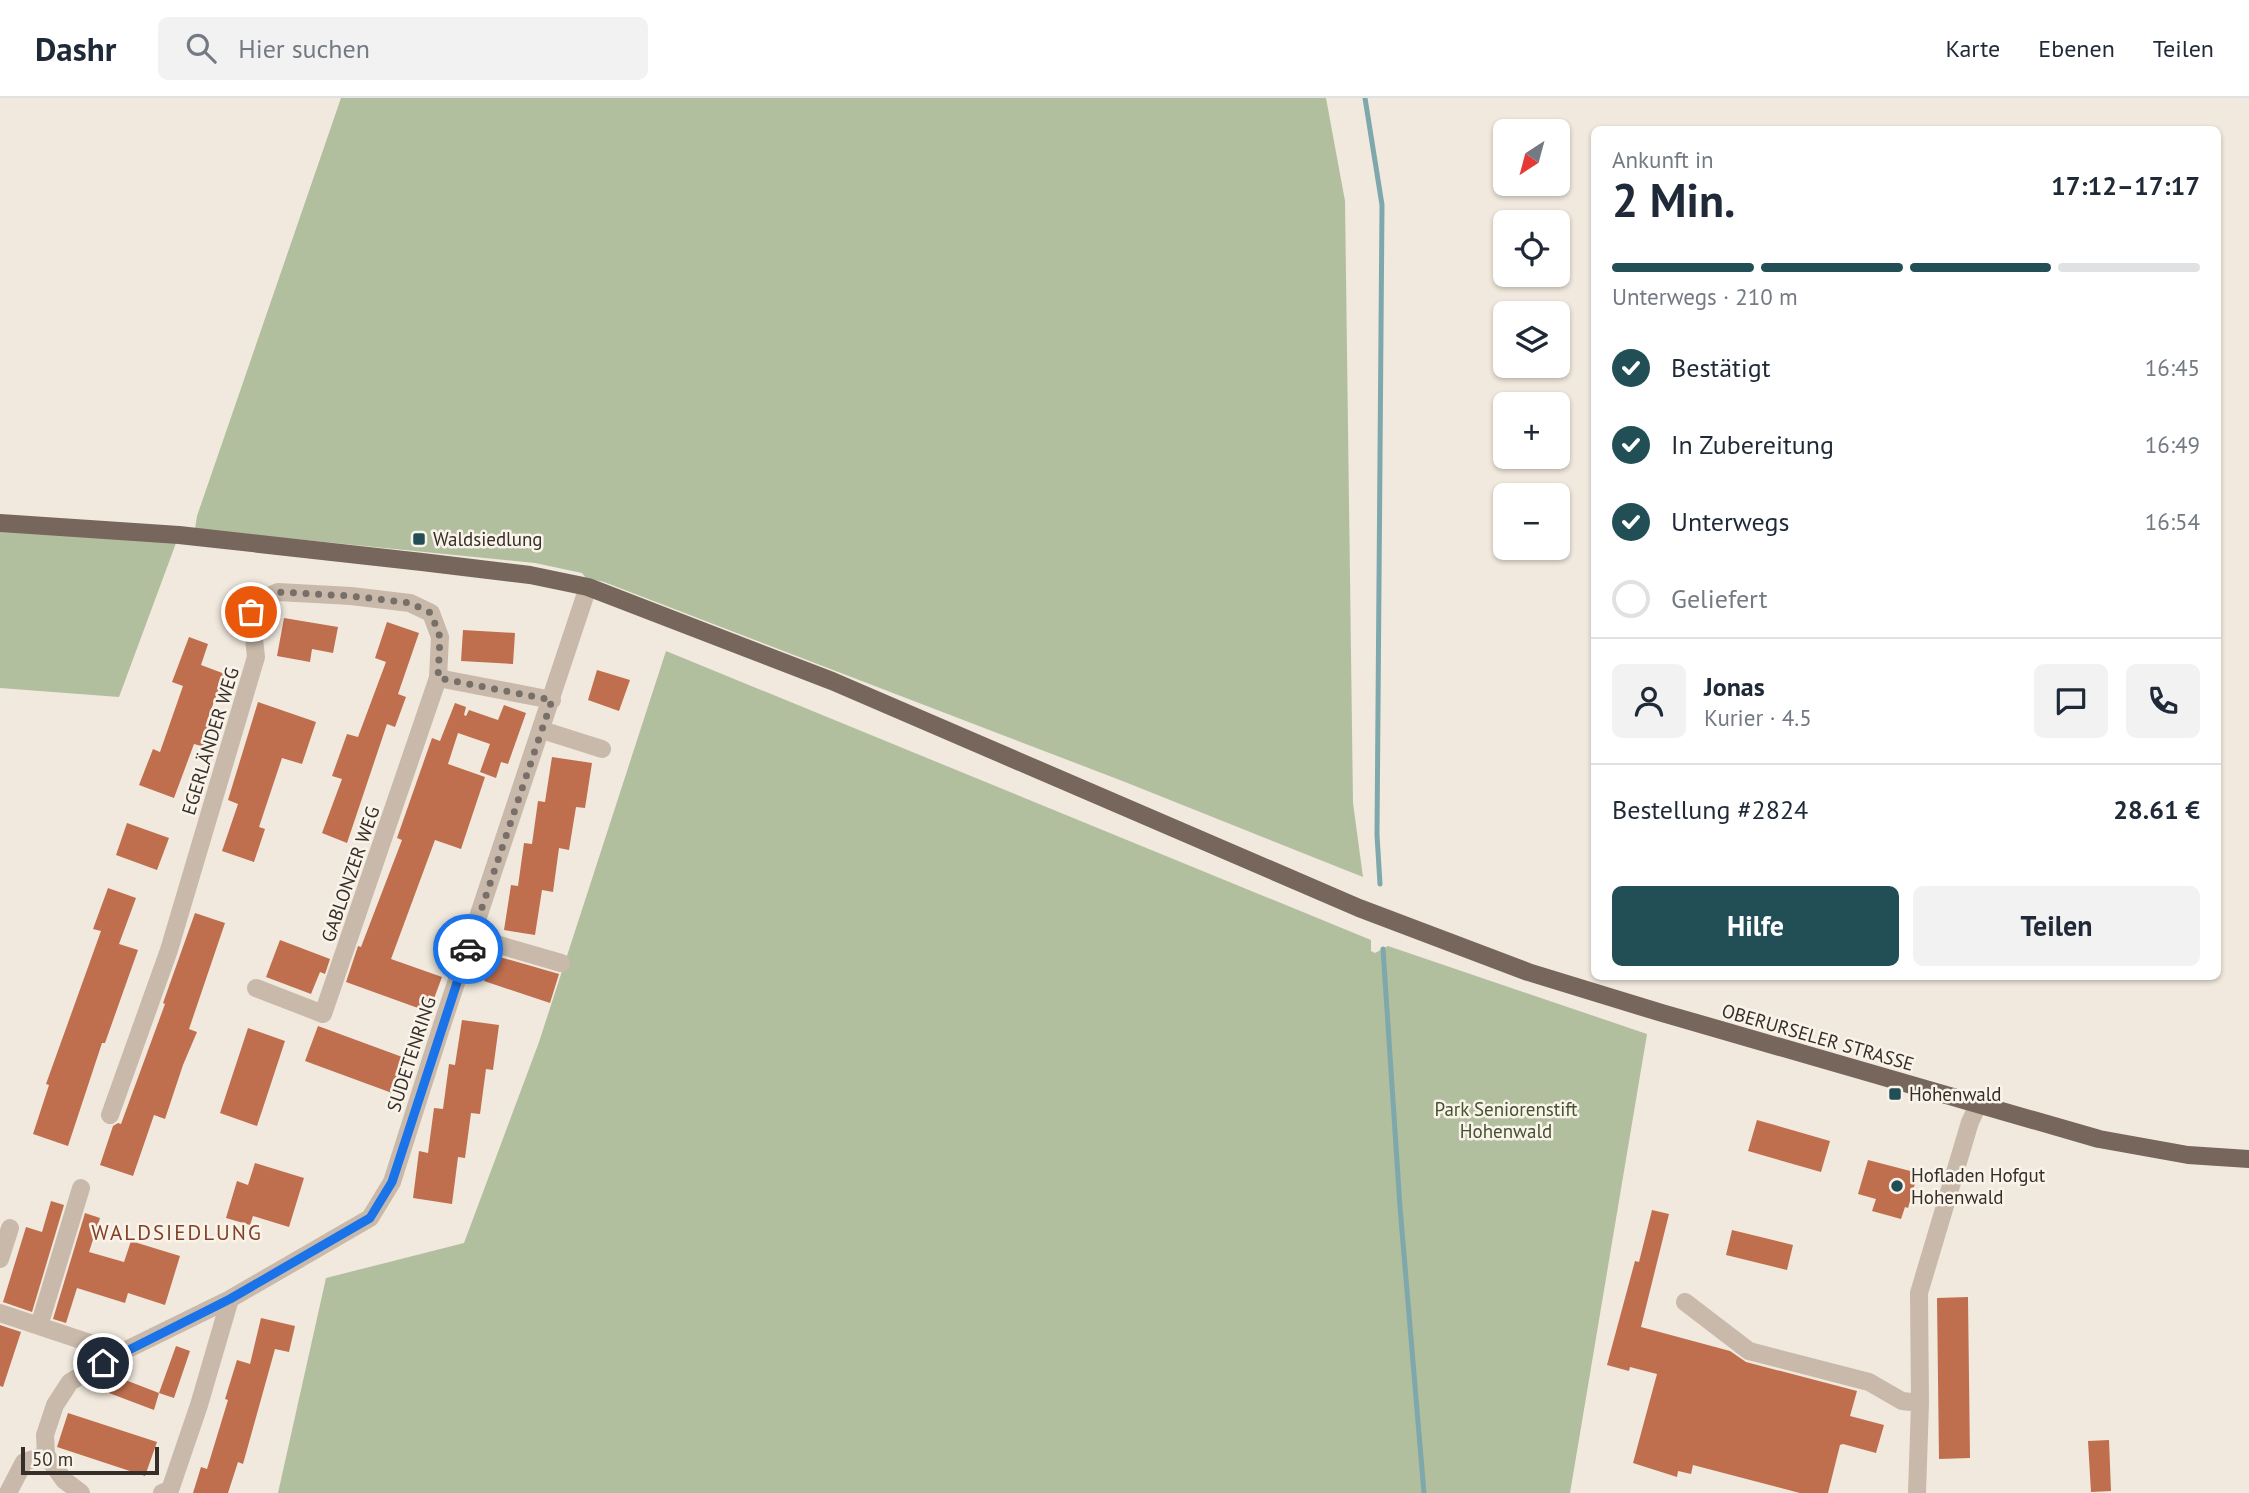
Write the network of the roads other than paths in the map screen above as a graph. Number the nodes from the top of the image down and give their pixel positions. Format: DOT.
graph roads {
  1 [pos="0,523"];
  2 [pos="588,587"];
  3 [pos="438,678"];
  4 [pos="552,700"];
  5 [pos="542,730"];
  6 [pos="602,749"];
  7 [pos="472,937"];
  8 [pos="561,963"];
  9 [pos="256,988"];
  10 [pos="1978,1105"];
  11 [pos="110,1115"];
  12 [pos="2249,1159"];
  13 [pos="81,1188"];
  14 [pos="9,1228"];
  15 [pos="0,1259"];
  16 [pos="230,1299"];
  17 [pos="1685,1302"];
  18 [pos="0,1313"];
  19 [pos="38,1326"];
  20 [pos="120,1353"];
  21 [pos="1920,1403"];
  22 [pos="47,1455"];
  23 [pos="167,1492"];
  24 [pos="8,1493"];
  25 [pos="81,1493"];
  26 [pos="1917,1493"];
  1 -- 2 [label="main road, OBERURSELER STRASSE"];
  2 -- 4 [label="street, SUDETENRING"];
  2 -- 10 [label="main road, OBERURSELER STRASSE"];
  3 -- 4 [label="street"];
  3 -- 9 [label="street, GABLONZER WEG"];
  3 -- 11 [label="street, EGERLÄNDER WEG"];
  4 -- 5 [label="street, SUDETENRING"];
  5 -- 6 [label="street"];
  5 -- 7 [label="street, SUDETENRING"];
  7 -- 8 [label="street"];
  7 -- 16 [label="street, SUDETENRING"];
  10 -- 12 [label="main road, OBERURSELER STRASSE"];
  10 -- 21 [label="street"];
  13 -- 19 [label="street"];
  14 -- 15 [label="street"];
  16 -- 20 [label="street, SUDETENRING"];
  16 -- 23 [label="street"];
  17 -- 21 [label="street"];
  18 -- 19 [label="street"];
  19 -- 20 [label="street"];
  20 -- 22 [label="street, SUDETENRING"];
  21 -- 26 [label="street"];
  22 -- 24 [label="street"];
  22 -- 25 [label="street"];
}
